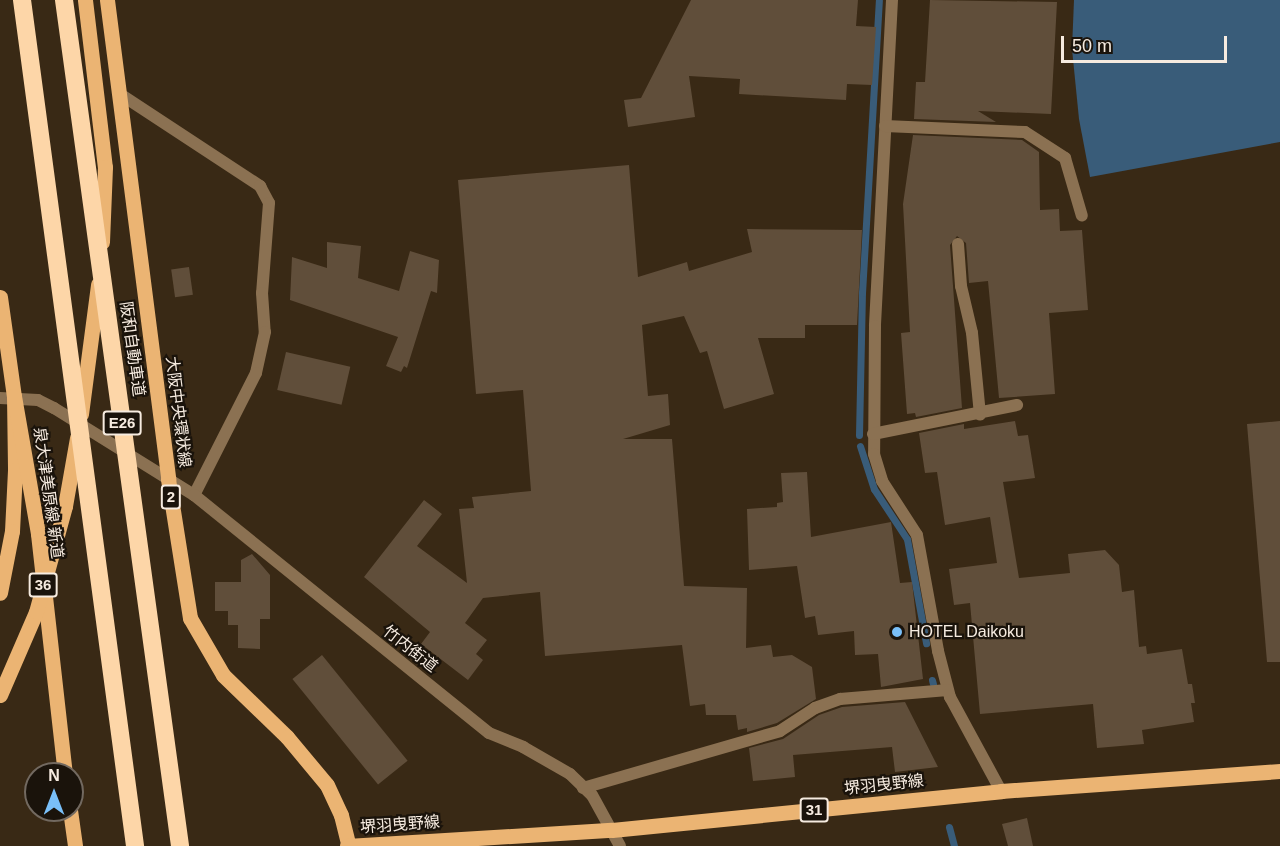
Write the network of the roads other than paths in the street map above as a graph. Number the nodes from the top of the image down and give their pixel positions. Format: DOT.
graph roads {
  1 [pos="22,0"];
  2 [pos="64,0"];
  3 [pos="85,0"];
  4 [pos="107,0"];
  5 [pos="892,0"];
  6 [pos="120,94"];
  7 [pos="885,126"];
  8 [pos="1082,216"];
  9 [pos="958,244"];
  10 [pos="0,297"];
  11 [pos="7,397"];
  12 [pos="1017,405"];
  13 [pos="980,416"];
  14 [pos="873,434"];
  15 [pos="168,479"];
  16 [pos="194,495"];
  17 [pos="0,593"];
  18 [pos="948,690"];
  19 [pos="0,695"];
  20 [pos="64,762"];
  21 [pos="1280,771"];
  22 [pos="583,788"];
  23 [pos="1001,791"];
  24 [pos="72,822"];
  25 [pos="612,830"];
  26 [pos="75,846"];
  27 [pos="135,846"];
  28 [pos="180,846"];
  29 [pos="348,846"];
  30 [pos="620,846"];
  1 -- 27 [label="highway, E26, bridge"];
  2 -- 28 [label="highway, 阪和自動車道 / E26, bridge"];
  3 -- 19 [label="main road, bridge"];
  4 -- 6 [label="main road, 大阪中央環状線 / 2"];
  5 -- 7 [label="street"];
  6 -- 15 [label="main road, 大阪中央環状線 / 2"];
  6 -- 16 [label="street"];
  7 -- 8 [label="street"];
  7 -- 14 [label="street"];
  9 -- 13 [label="street"];
  10 -- 11 [label="main road"];
  11 -- 15 [label="street, 竹内街道"];
  11 -- 17 [label="main road"];
  11 -- 20 [label="main road, 泉大津美原線 新道 / 36"];
  12 -- 13 [label="street"];
  13 -- 14 [label="street"];
  14 -- 18 [label="street"];
  15 -- 16 [label="street, 竹内街道"];
  15 -- 29 [label="main road, 大阪中央環状線 / 2"];
  16 -- 22 [label="street, 竹内街道"];
  18 -- 22 [label="street"];
  18 -- 23 [label="street"];
  21 -- 23 [label="main road, 堺羽曳野線 / 31"];
  22 -- 25 [label="street, 竹内街道"];
  23 -- 25 [label="main road, 堺羽曳野線 / 31"];
  24 -- 26 [label="main road"];
  25 -- 29 [label="main road, 堺羽曳野線 / 31"];
  25 -- 30 [label="street, 竹内街道"];
}
